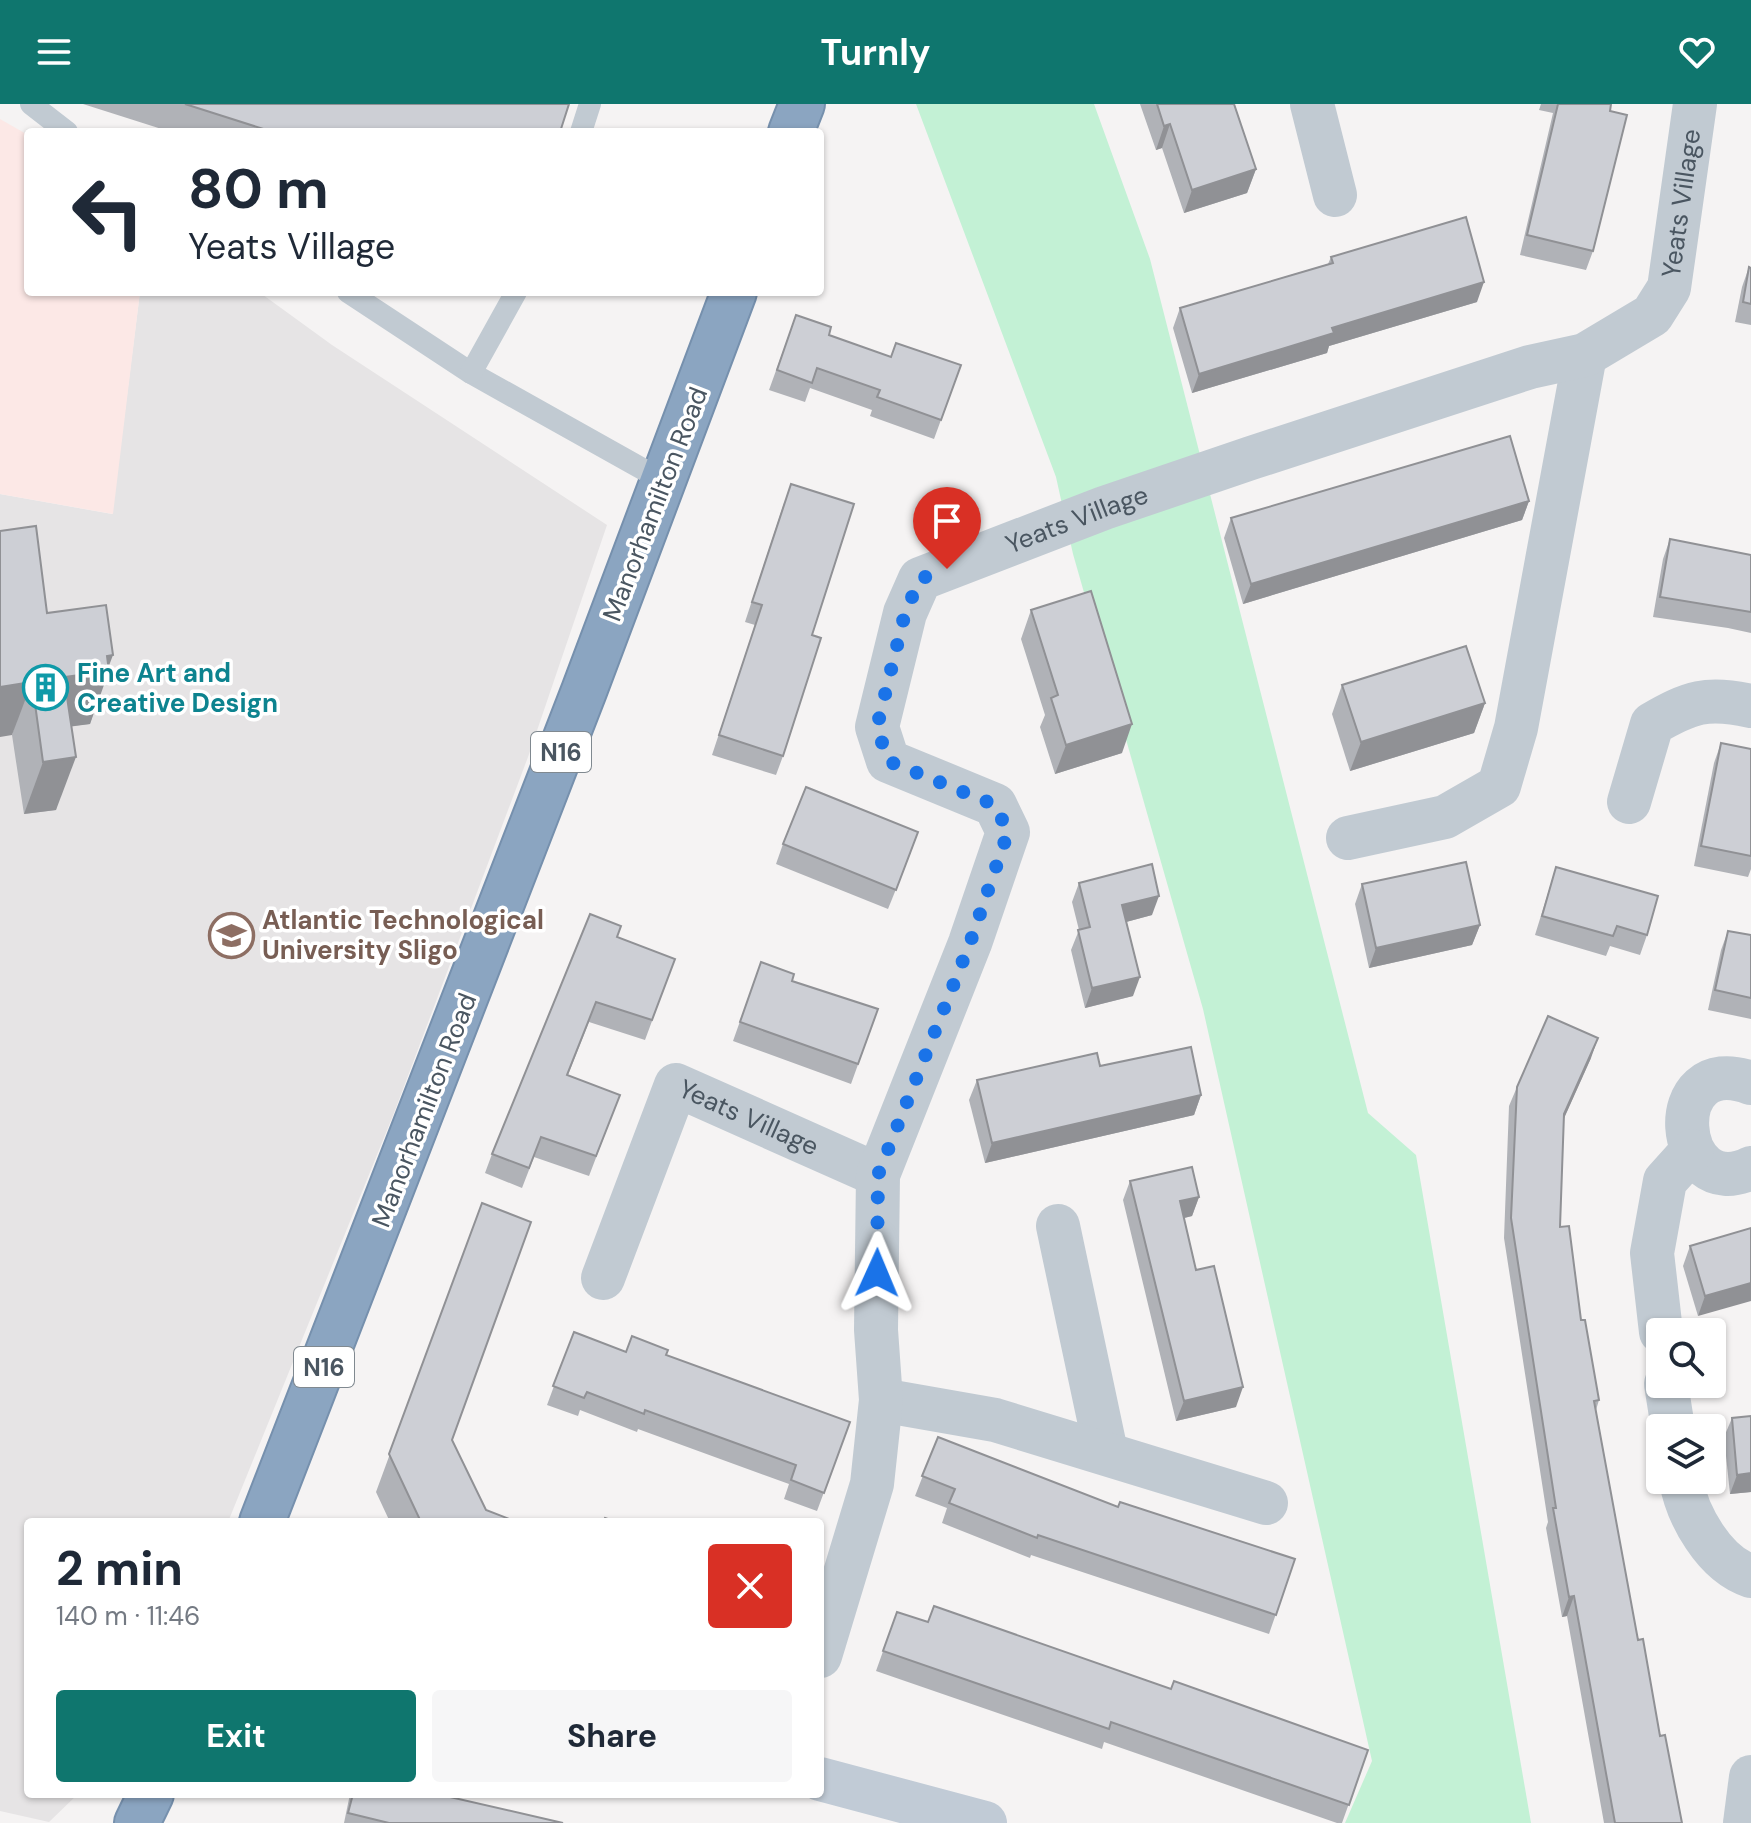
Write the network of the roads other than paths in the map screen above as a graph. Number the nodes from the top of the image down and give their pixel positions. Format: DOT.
graph roads {
  1 [pos="31,104"];
  2 [pos="590,104"];
  3 [pos="802,104"];
  4 [pos="1312,104"];
  5 [pos="1695,104"];
  6 [pos="62,128"];
  7 [pos="582,128"];
  8 [pos="793,128"];
  9 [pos="1335,195"];
  10 [pos="354,296"];
  11 [pos="514,296"];
  12 [pos="733,296"];
  13 [pos="1585,355"];
  14 [pos="471,373"];
  15 [pos="664,481"];
  16 [pos="1751,706"];
  17 [pos="1629,802"];
  18 [pos="1348,838"];
  19 [pos="1751,1083"];
  20 [pos="1692,1151"];
  21 [pos="1751,1168"];
  22 [pos="878,1175"];
  23 [pos="1058,1226"];
  24 [pos="603,1278"];
  25 [pos="1659,1318"];
  26 [pos="881,1400"];
  27 [pos="1106,1452"];
  28 [pos="1683,1494"];
  29 [pos="1266,1503"];
  30 [pos="264,1518"];
  31 [pos="1751,1576"];
  32 [pos="824,1643"];
  33 [pos="1751,1777"];
  34 [pos="824,1780"];
  35 [pos="149,1798"];
  36 [pos="137,1823"];
  37 [pos="985,1823"];
  38 [pos="1745,1823"];
  1 -- 6 [label="lane"];
  2 -- 7 [label="lane"];
  3 -- 8 [label="highway"];
  4 -- 9 [label="street"];
  5 -- 13 [label="street, Yeats Village"];
  10 -- 14 [label="lane"];
  11 -- 14 [label="lane"];
  12 -- 15 [label="highway, Manorhamilton Road / N16"];
  13 -- 18 [label="street"];
  13 -- 22 [label="street, Yeats Village"];
  14 -- 15 [label="lane"];
  15 -- 30 [label="highway, Manorhamilton Road / N16"];
  16 -- 17 [label="street"];
  19 -- 20 [label="street"];
  20 -- 21 [label="street"];
  20 -- 25 [label="street"];
  22 -- 24 [label="street, Yeats Village"];
  22 -- 26 [label="street, Yeats Village"];
  23 -- 27 [label="street"];
  26 -- 27 [label="street"];
  26 -- 32 [label="street, Yeats Village"];
  27 -- 29 [label="street"];
  28 -- 31 [label="street"];
  33 -- 38 [label="street"];
  34 -- 37 [label="street"];
  35 -- 36 [label="highway"];
}
